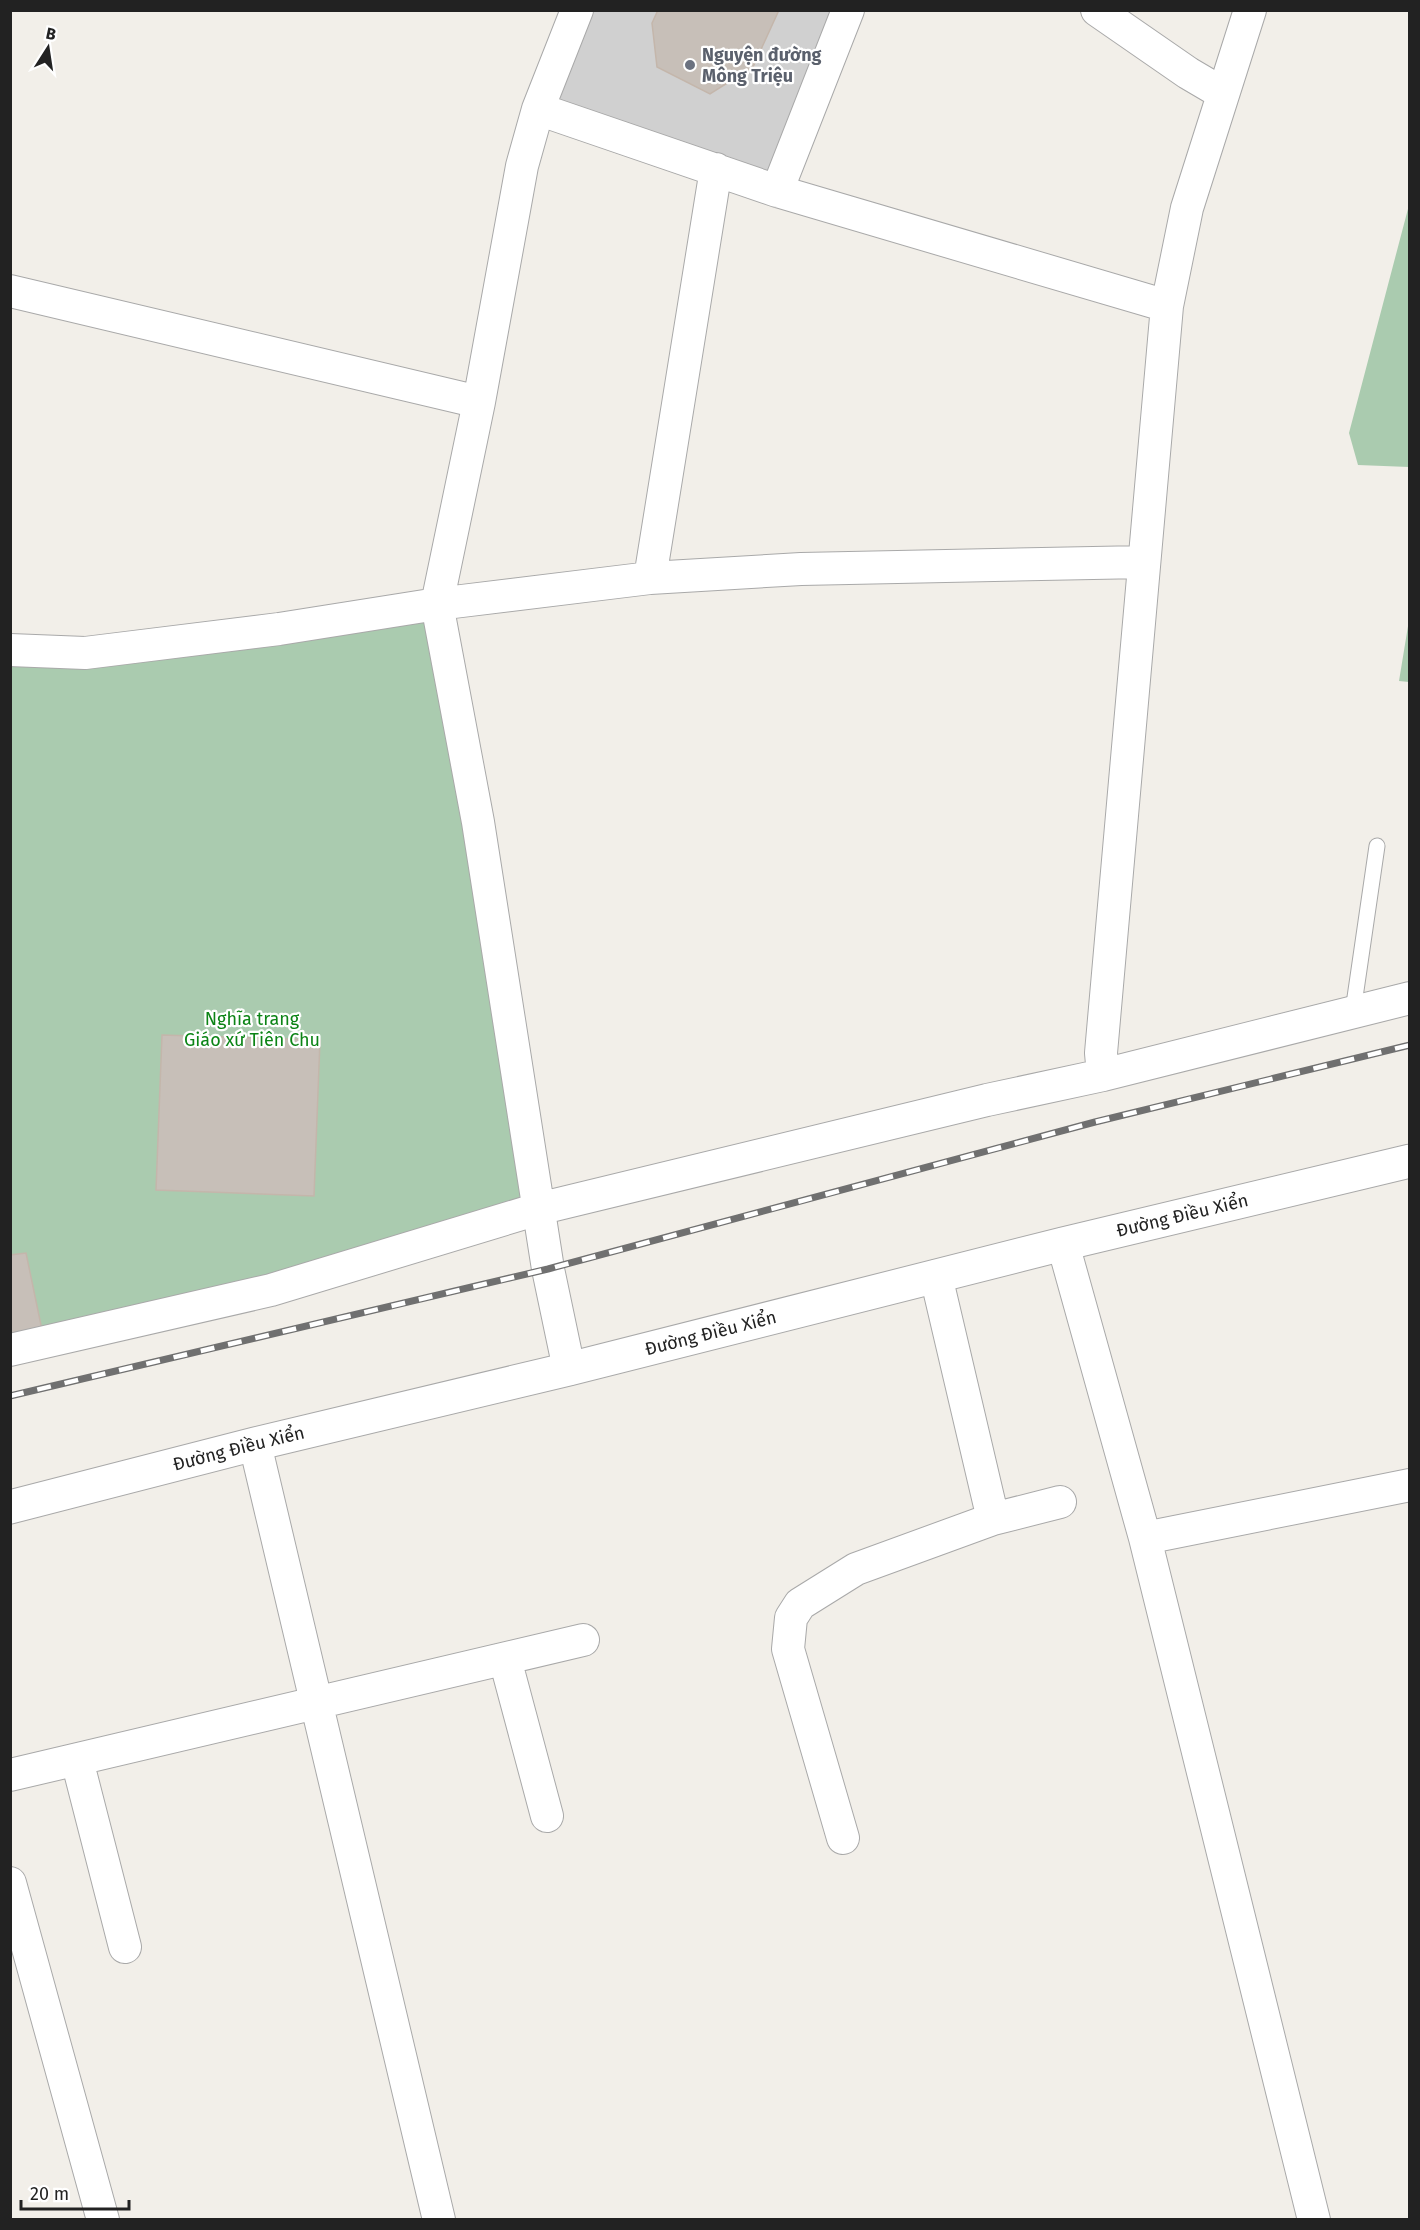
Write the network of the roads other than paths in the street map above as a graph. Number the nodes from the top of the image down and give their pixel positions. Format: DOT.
graph roads {
  1 [pos="577,10"];
  2 [pos="848,10"];
  3 [pos="1097,10"];
  4 [pos="1250,10"];
  5 [pos="1222,93"];
  6 [pos="538,109"];
  7 [pos="716,169"];
  8 [pos="777,191"];
  9 [pos="10,291"];
  10 [pos="1167,306"];
  11 [pos="479,402"];
  12 [pos="1144,562"];
  13 [pos="650,578"];
  14 [pos="437,604"];
  15 [pos="10,650"];
  16 [pos="1377,846"];
  17 [pos="1410,998"];
  18 [pos="1353,1011"];
  19 [pos="1103,1075"];
  20 [pos="1410,1161"];
  21 [pos="538,1209"];
  22 [pos="1063,1244"];
  23 [pos="936,1276"];
  24 [pos="10,1350"];
  25 [pos="569,1369"];
  26 [pos="255,1444"];
  27 [pos="1410,1485"];
  28 [pos="1060,1502"];
  29 [pos="10,1507"];
  30 [pos="993,1519"];
  31 [pos="1145,1538"];
  32 [pos="584,1640"];
  33 [pos="505,1659"];
  34 [pos="318,1703"];
  35 [pos="77,1760"];
  36 [pos="10,1775"];
  37 [pos="547,1816"];
  38 [pos="843,1838"];
  39 [pos="10,1883"];
  40 [pos="125,1947"];
  41 [pos="103,2220"];
  42 [pos="439,2220"];
  43 [pos="1314,2220"];
  1 -- 6 [label="street"];
  2 -- 8 [label="street"];
  3 -- 5 [label="street"];
  4 -- 5 [label="street"];
  5 -- 10 [label="street"];
  6 -- 7 [label="street"];
  6 -- 11 [label="street"];
  7 -- 8 [label="street"];
  7 -- 13 [label="street"];
  8 -- 10 [label="street"];
  9 -- 11 [label="street"];
  10 -- 12 [label="street"];
  11 -- 14 [label="street"];
  12 -- 13 [label="street"];
  12 -- 19 [label="street"];
  13 -- 14 [label="street"];
  14 -- 15 [label="street"];
  14 -- 21 [label="street"];
  16 -- 18 [label="lane"];
  17 -- 18 [label="street"];
  18 -- 19 [label="street"];
  19 -- 21 [label="street"];
  20 -- 22 [label="street, Đường Điều Xiển"];
  21 -- 24 [label="street"];
  21 -- 25 [label="street"];
  22 -- 23 [label="street, Đường Điều Xiển"];
  22 -- 31 [label="street"];
  23 -- 25 [label="street, Đường Điều Xiển"];
  23 -- 30 [label="street"];
  25 -- 26 [label="street, Đường Điều Xiển"];
  26 -- 29 [label="street, Đường Điều Xiển"];
  26 -- 34 [label="street"];
  27 -- 31 [label="street"];
  28 -- 30 [label="street"];
  30 -- 38 [label="street"];
  31 -- 43 [label="street"];
  32 -- 33 [label="street"];
  33 -- 34 [label="street"];
  33 -- 37 [label="street"];
  34 -- 35 [label="street"];
  34 -- 42 [label="street"];
  35 -- 36 [label="street"];
  35 -- 40 [label="street"];
  39 -- 41 [label="street"];
}
